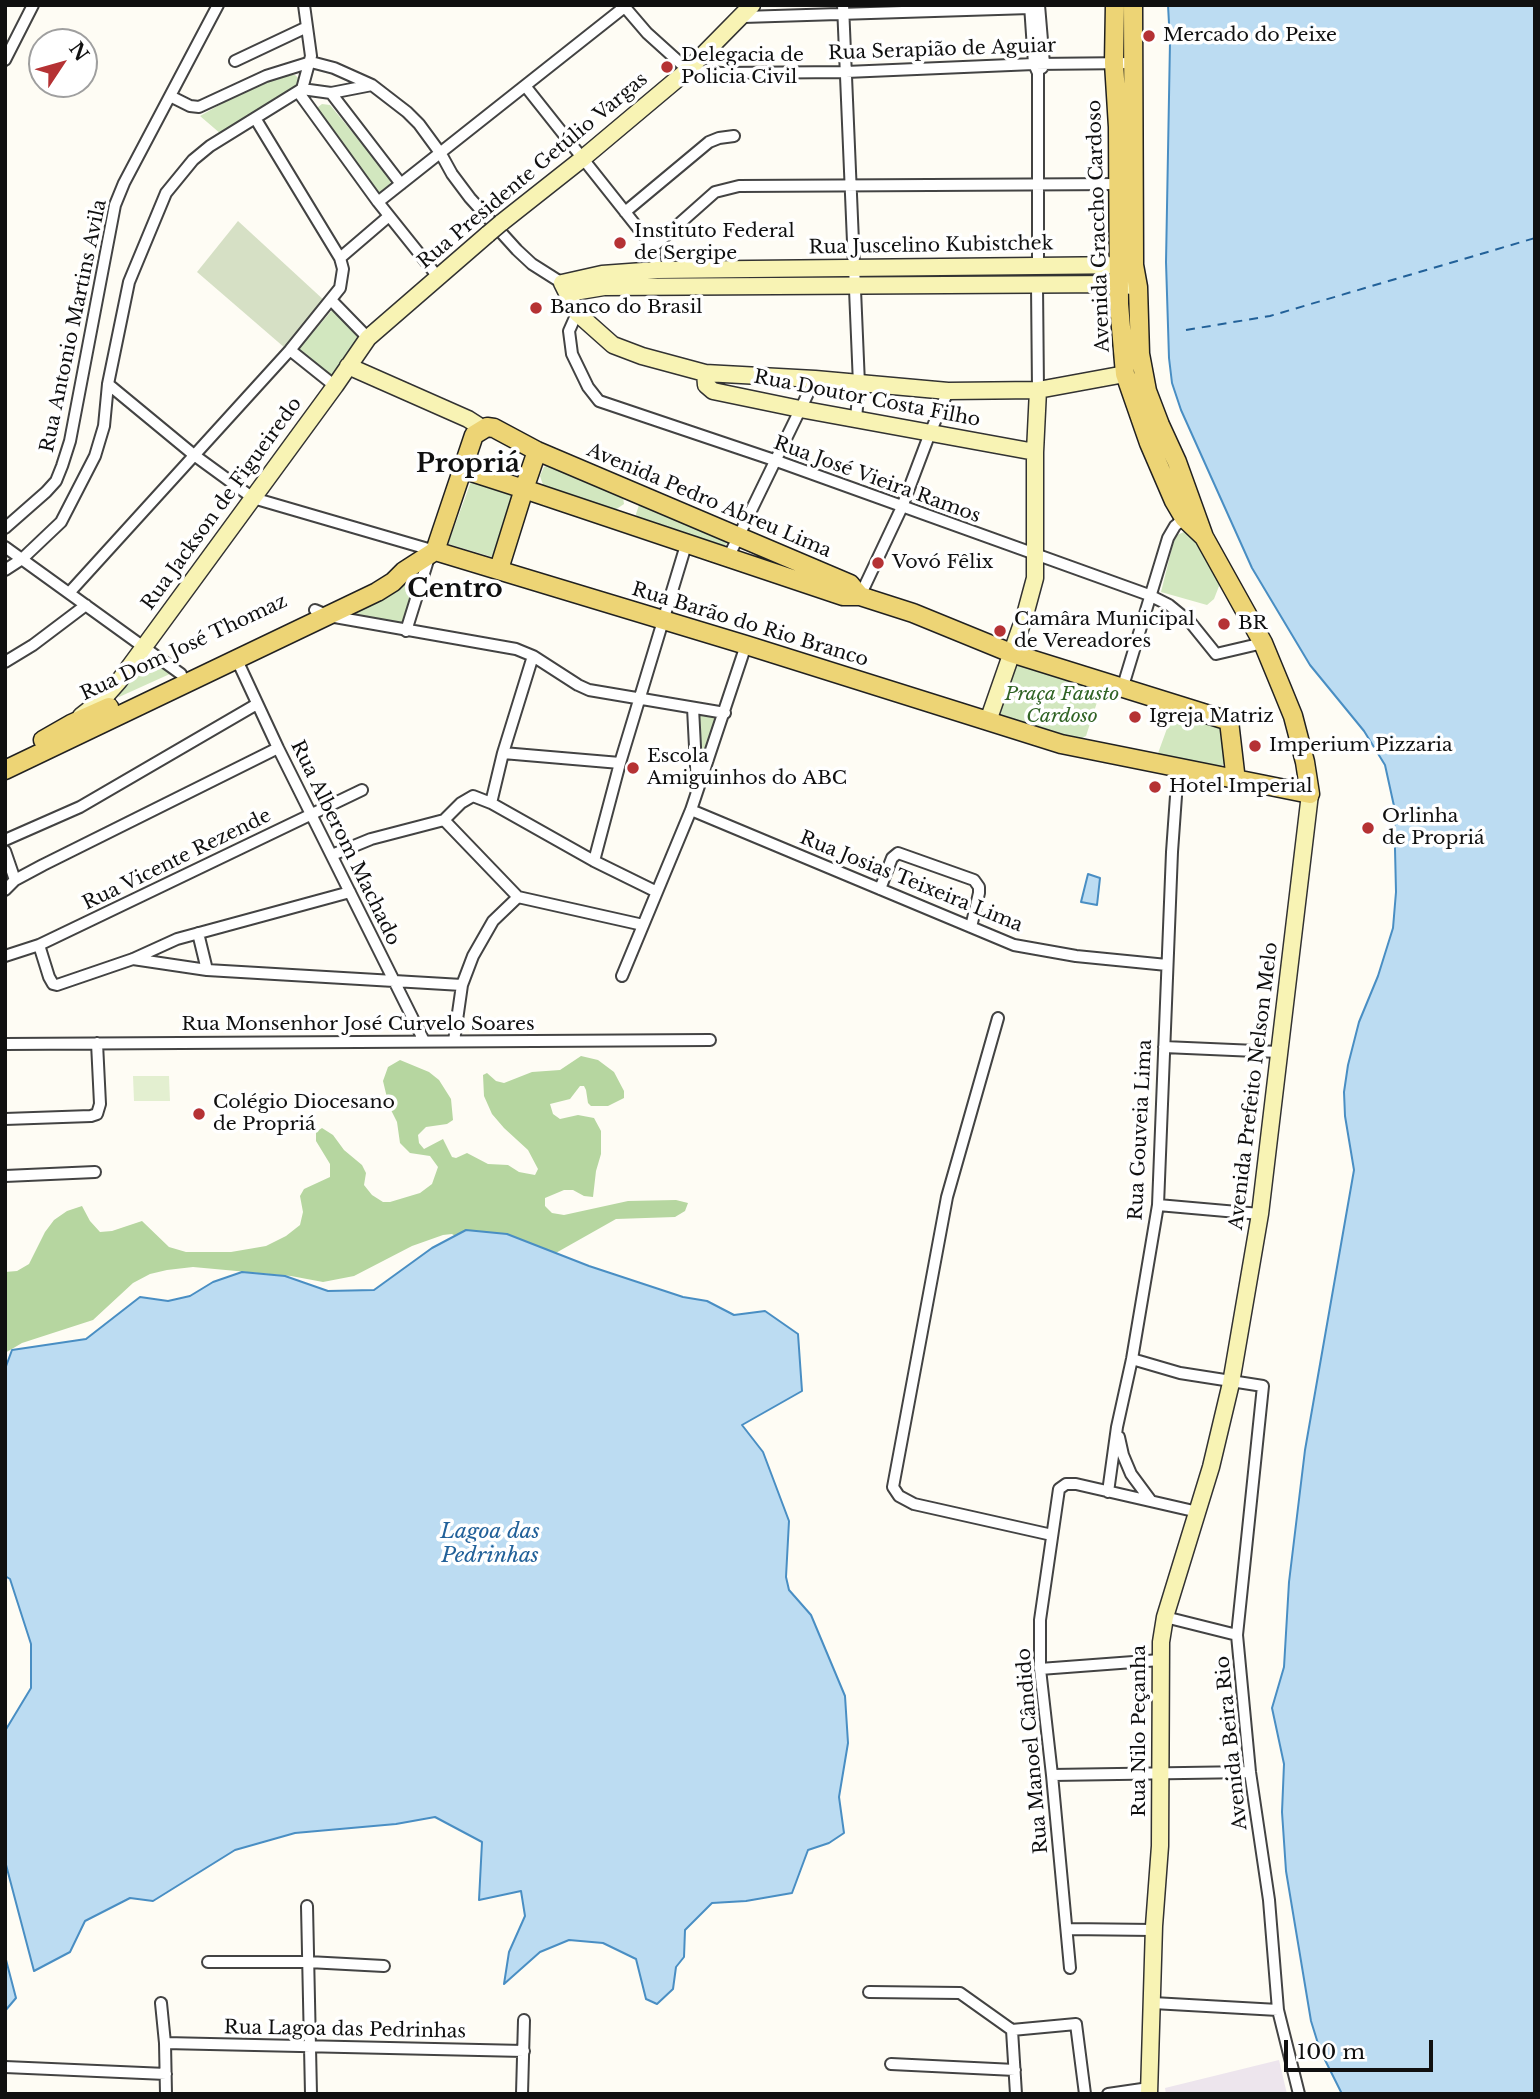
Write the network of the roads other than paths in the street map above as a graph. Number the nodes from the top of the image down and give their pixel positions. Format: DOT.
graph roads {
  1 [pos="33,5"];
  2 [pos="218,5"];
  3 [pos="304,5"];
  4 [pos="625,6"];
  5 [pos="1033,6"];
  6 [pos="1124,8"];
  7 [pos="844,10"];
  8 [pos="748,11"];
  9 [pos="307,27"];
  10 [pos="5,30"];
  11 [pos="18,36"];
  12 [pos="5,61"];
  13 [pos="236,61"];
  14 [pos="311,62"];
  15 [pos="1114,63"];
  16 [pos="1133,63"];
  17 [pos="1039,67"];
  18 [pos="688,70"];
  19 [pos="846,72"];
  20 [pos="372,85"];
  21 [pos="526,87"];
  22 [pos="301,91"];
  23 [pos="331,93"];
  24 [pos="170,96"];
  25 [pos="255,118"];
  26 [pos="734,136"];
  27 [pos="441,154"];
  28 [pos="582,159"];
  29 [pos="401,184"];
  30 [pos="1127,184"];
  31 [pos="851,186"];
  32 [pos="1038,186"];
  33 [pos="378,202"];
  34 [pos="625,212"];
  35 [pos="389,216"];
  36 [pos="494,227"];
  37 [pos="653,247"];
  38 [pos="340,258"];
  39 [pos="1038,265"];
  40 [pos="1058,265"];
  41 [pos="853,269"];
  42 [pos="657,270"];
  43 [pos="1124,271"];
  44 [pos="438,277"];
  45 [pos="603,281"];
  46 [pos="1037,285"];
  47 [pos="1060,285"];
  48 [pos="854,287"];
  49 [pos="565,288"];
  50 [pos="332,301"];
  51 [pos="577,313"];
  52 [pos="368,338"];
  53 [pos="290,350"];
  54 [pos="348,366"];
  55 [pos="705,373"];
  56 [pos="1125,374"];
  57 [pos="815,379"];
  58 [pos="108,384"];
  59 [pos="859,384"];
  60 [pos="335,386"];
  61 [pos="1038,390"];
  62 [pos="948,391"];
  63 [pos="800,409"];
  64 [pos="856,419"];
  65 [pos="482,428"];
  66 [pos="930,433"];
  67 [pos="537,450"];
  68 [pos="1035,452"];
  69 [pos="194,455"];
  70 [pos="774,460"];
  71 [pos="462,469"];
  72 [pos="524,489"];
  73 [pos="635,492"];
  74 [pos="253,498"];
  75 [pos="902,507"];
  76 [pos="1189,514"];
  77 [pos="622,523"];
  78 [pos="5,528"];
  79 [pos="738,537"];
  80 [pos="686,545"];
  81 [pos="5,547"];
  82 [pos="432,552"];
  83 [pos="1035,556"];
  84 [pos="728,558"];
  85 [pos="22,559"];
  86 [pos="499,569"];
  87 [pos="5,570"];
  88 [pos="69,593"];
  89 [pos="1149,595"];
  90 [pos="860,596"];
  91 [pos="86,605"];
  92 [pos="322,613"];
  93 [pos="664,621"];
  94 [pos="406,631"];
  95 [pos="1263,643"];
  96 [pos="746,645"];
  97 [pos="143,646"];
  98 [pos="1011,653"];
  99 [pos="533,656"];
  100 [pos="237,660"];
  101 [pos="5,662"];
  102 [pos="186,678"];
  103 [pos="1123,686"];
  104 [pos="639,700"];
  105 [pos="257,704"];
  106 [pos="693,708"];
  107 [pos="116,710"];
  108 [pos="725,713"];
  109 [pos="988,721"];
  110 [pos="71,724"];
  111 [pos="278,748"];
  112 [pos="503,753"];
  113 [pos="5,763"];
  114 [pos="620,764"];
  115 [pos="1178,768"];
  116 [pos="5,770"];
  117 [pos="1236,781"];
  118 [pos="362,790"];
  119 [pos="697,792"];
  120 [pos="1310,794"];
  121 [pos="491,803"];
  122 [pos="691,810"];
  123 [pos="312,815"];
  124 [pos="444,820"];
  125 [pos="5,840"];
  126 [pos="5,851"];
  127 [pos="332,855"];
  128 [pos="594,861"];
  129 [pos="15,880"];
  130 [pos="880,889"];
  131 [pos="5,890"];
  132 [pos="350,892"];
  133 [pos="657,892"];
  134 [pos="517,897"];
  135 [pos="643,925"];
  136 [pos="971,927"];
  137 [pos="198,933"];
  138 [pos="39,945"];
  139 [pos="5,956"];
  140 [pos="133,959"];
  141 [pos="1167,965"];
  142 [pos="207,970"];
  143 [pos="622,976"];
  144 [pos="393,981"];
  145 [pos="462,985"];
  146 [pos="998,1018"];
  147 [pos="710,1040"];
  148 [pos="424,1041"];
  149 [pos="454,1041"];
  150 [pos="97,1043"];
  151 [pos="5,1044"];
  152 [pos="1164,1046"];
  153 [pos="1279,1052"];
  154 [pos="5,1119"];
  155 [pos="95,1172"];
  156 [pos="5,1176"];
  157 [pos="1158,1205"];
  158 [pos="1260,1214"];
  159 [pos="1132,1359"];
  160 [pos="1231,1382"];
  161 [pos="1116,1427"];
  162 [pos="1108,1492"];
  163 [pos="1151,1501"];
  164 [pos="1198,1512"];
  165 [pos="1052,1535"];
  166 [pos="1165,1617"];
  167 [pos="1237,1635"];
  168 [pos="1160,1660"];
  169 [pos="1040,1670"];
  170 [pos="1250,1772"];
  171 [pos="1162,1773"];
  172 [pos="1052,1775"];
  173 [pos="307,1906"];
  174 [pos="1067,1929"];
  175 [pos="1154,1930"];
  176 [pos="208,1962"];
  177 [pos="308,1962"];
  178 [pos="384,1966"];
  179 [pos="1070,1968"];
  180 [pos="869,1992"];
  181 [pos="161,2003"];
  182 [pos="1153,2003"];
  183 [pos="1278,2010"];
  184 [pos="524,2020"];
  185 [pos="1012,2030"];
  186 [pos="165,2043"];
  187 [pos="310,2047"];
  188 [pos="524,2052"];
  189 [pos="891,2064"];
  190 [pos="5,2067"];
  191 [pos="1015,2070"];
  192 [pos="166,2074"];
  193 [pos="1149,2091"];
  194 [pos="166,2094"];
  195 [pos="311,2094"];
  196 [pos="522,2094"];
  197 [pos="1016,2094"];
  198 [pos="1085,2094"];
  199 [pos="1108,2094"];
  200 [pos="1299,2094"];
  1 -- 11 [label="street"];
  2 -- 24 [label="street, Rua Antonio Martins Avila"];
  3 -- 9 [label="street"];
  4 -- 18 [label="street"];
  4 -- 21 [label="street"];
  5 -- 7 [label="street"];
  5 -- 17 [label="street"];
  6 -- 15 [label="main road, Avenida Graccho Cardoso"];
  6 -- 16 [label="main road, Avenida Graccho Cardoso"];
  7 -- 8 [label="street"];
  7 -- 19 [label="street"];
  8 -- 18 [label="street, Rua Presidente Getúlio Vargas"];
  9 -- 13 [label="street"];
  9 -- 14 [label="street"];
  10 -- 11 [label="street"];
  11 -- 12 [label="street"];
  14 -- 20 [label="street"];
  14 -- 22 [label="street"];
  14 -- 24 [label="street"];
  15 -- 16 [label="street, Rua Serapião de Aguiar"];
  15 -- 17 [label="street, Rua Serapião de Aguiar"];
  15 -- 30 [label="main road, Avenida Graccho Cardoso"];
  16 -- 30 [label="main road, Avenida Graccho Cardoso"];
  17 -- 19 [label="street, Rua Serapião de Aguiar"];
  17 -- 32 [label="street"];
  18 -- 19 [label="street, Rua Serapião de Aguiar"];
  18 -- 28 [label="street, Rua Presidente Getúlio Vargas"];
  19 -- 31 [label="street"];
  20 -- 23 [label="street"];
  20 -- 27 [label="street"];
  21 -- 27 [label="street"];
  21 -- 28 [label="street"];
  22 -- 23 [label="street"];
  22 -- 25 [label="street"];
  22 -- 33 [label="street"];
  23 -- 29 [label="street"];
  24 -- 78 [label="street, Rua Antonio Martins Avila"];
  25 -- 38 [label="street"];
  25 -- 58 [label="street"];
  26 -- 34 [label="street"];
  27 -- 29 [label="street"];
  27 -- 36 [label="street"];
  28 -- 34 [label="street"];
  28 -- 36 [label="street, Rua Presidente Getúlio Vargas"];
  29 -- 33 [label="street"];
  30 -- 32 [label="street"];
  30 -- 43 [label="main road, Avenida Graccho Cardoso"];
  31 -- 32 [label="street"];
  31 -- 37 [label="street"];
  31 -- 41 [label="street"];
  32 -- 39 [label="street"];
  33 -- 35 [label="street"];
  34 -- 37 [label="street"];
  35 -- 38 [label="street"];
  35 -- 44 [label="street"];
  36 -- 44 [label="street, Rua Presidente Getúlio Vargas"];
  36 -- 49 [label="street"];
  37 -- 42 [label="street"];
  38 -- 50 [label="street"];
  39 -- 40 [label="street, Rua Juscelino Kubistchek"];
  39 -- 41 [label="street, Rua Juscelino Kubistchek"];
  40 -- 43 [label="street, Rua Juscelino Kubistchek"];
  40 -- 47 [label="street"];
  41 -- 42 [label="street, Rua Juscelino Kubistchek"];
  41 -- 48 [label="street"];
  42 -- 45 [label="street, Rua Juscelino Kubistchek"];
  43 -- 47 [label="street, Rua Juscelino Kubistchek"];
  43 -- 56 [label="main road, Avenida Graccho Cardoso"];
  43 -- 76 [label="main road, Avenida Graccho Cardoso"];
  44 -- 52 [label="street, Rua Presidente Getúlio Vargas"];
  45 -- 48 [label="street, Rua Juscelino Kubistchek"];
  45 -- 49 [label="street, Rua Juscelino Kubistchek"];
  46 -- 47 [label="street, Rua Juscelino Kubistchek"];
  46 -- 48 [label="street, Rua Juscelino Kubistchek"];
  46 -- 61 [label="street"];
  48 -- 59 [label="street"];
  49 -- 51 [label="street"];
  50 -- 52 [label="street"];
  50 -- 53 [label="street"];
  51 -- 55 [label="street"];
  51 -- 70 [label="street, Rua José Vieira Ramos"];
  52 -- 54 [label="street, Rua Presidente Getúlio Vargas"];
  53 -- 60 [label="street"];
  53 -- 69 [label="street"];
  54 -- 60 [label="street, Rua Jackson de Figueiredo"];
  54 -- 65 [label="street"];
  55 -- 57 [label="street"];
  55 -- 63 [label="street, Rua Doutor Costa Filho"];
  56 -- 61 [label="street"];
  56 -- 76 [label="main road, Avenida Graccho Cardoso"];
  57 -- 59 [label="street"];
  57 -- 63 [label="street"];
  58 -- 69 [label="street"];
  58 -- 85 [label="street"];
  59 -- 62 [label="street"];
  59 -- 64 [label="street"];
  60 -- 74 [label="street, Rua Jackson de Figueiredo"];
  61 -- 62 [label="street"];
  61 -- 68 [label="street"];
  62 -- 66 [label="street"];
  63 -- 64 [label="street, Rua Doutor Costa Filho"];
  63 -- 70 [label="street"];
  64 -- 66 [label="street, Rua Doutor Costa Filho"];
  65 -- 67 [label="main road, Avenida Pedro Abreu Lima"];
  65 -- 71 [label="main road"];
  66 -- 68 [label="street, Rua Doutor Costa Filho"];
  66 -- 75 [label="street"];
  67 -- 72 [label="main road"];
  67 -- 73 [label="main road, Avenida Pedro Abreu Lima"];
  68 -- 83 [label="street"];
  69 -- 74 [label="street"];
  69 -- 88 [label="street"];
  70 -- 75 [label="street, Rua José Vieira Ramos"];
  70 -- 79 [label="street"];
  71 -- 72 [label="main road, Avenida Pedro Abreu Lima"];
  71 -- 82 [label="main road"];
  72 -- 77 [label="main road, Avenida Pedro Abreu Lima"];
  72 -- 86 [label="main road"];
  73 -- 77 [label="main road"];
  73 -- 79 [label="main road, Avenida Pedro Abreu Lima"];
  74 -- 82 [label="street"];
  74 -- 97 [label="street, Rua Jackson de Figueiredo"];
  75 -- 83 [label="street, Rua José Vieira Ramos"];
  75 -- 90 [label="street"];
  76 -- 89 [label="street"];
  76 -- 95 [label="main road"];
  77 -- 80 [label="main road, Avenida Pedro Abreu Lima"];
  79 -- 84 [label="street"];
  79 -- 90 [label="main road, Avenida Pedro Abreu Lima"];
  80 -- 84 [label="main road, Avenida Pedro Abreu Lima"];
  80 -- 93 [label="street"];
  81 -- 85 [label="street"];
  82 -- 86 [label="main road, Rua Barão do Rio Branco"];
  82 -- 92 [label="main road"];
  82 -- 94 [label="street"];
  83 -- 89 [label="street, Rua José Vieira Ramos"];
  83 -- 98 [label="street"];
  84 -- 90 [label="main road, Avenida Pedro Abreu Lima"];
  85 -- 87 [label="street"];
  85 -- 88 [label="street"];
  86 -- 93 [label="main road, Rua Barão do Rio Branco"];
  88 -- 91 [label="street"];
  89 -- 95 [label="street, Rua José Vieira Ramos"];
  89 -- 103 [label="street"];
  90 -- 98 [label="main road, Avenida Pedro Abreu Lima"];
  91 -- 97 [label="street"];
  91 -- 101 [label="street"];
  92 -- 94 [label="street"];
  92 -- 100 [label="main road, Rua Dom José Thomaz"];
  92 -- 102 [label="main road, Rua Dom José Thomaz"];
  93 -- 96 [label="main road, Rua Barão do Rio Branco"];
  93 -- 104 [label="street"];
  94 -- 99 [label="street"];
  95 -- 120 [label="main road"];
  96 -- 108 [label="street"];
  96 -- 109 [label="main road, Rua Barão do Rio Branco"];
  97 -- 102 [label="street"];
  97 -- 110 [label="street, Rua Jackson de Figueiredo"];
  98 -- 103 [label="main road"];
  98 -- 109 [label="street"];
  99 -- 104 [label="street"];
  99 -- 112 [label="street"];
  100 -- 102 [label="main road, Rua Dom José Thomaz"];
  100 -- 105 [label="street, Rua Alberom Machado"];
  102 -- 107 [label="main road"];
  103 -- 117 [label="main road"];
  104 -- 106 [label="street"];
  104 -- 114 [label="street"];
  105 -- 111 [label="street, Rua Alberom Machado"];
  105 -- 125 [label="street"];
  106 -- 108 [label="street"];
  106 -- 119 [label="street"];
  107 -- 110 [label="main road, Rua Dom José Thomaz"];
  107 -- 116 [label="main road"];
  108 -- 119 [label="street"];
  109 -- 115 [label="main road"];
  110 -- 113 [label="main road, Rua Dom José Thomaz"];
  111 -- 123 [label="street, Rua Alberom Machado"];
  111 -- 129 [label="street"];
  112 -- 114 [label="street"];
  112 -- 121 [label="street"];
  114 -- 128 [label="street"];
  115 -- 117 [label="main road"];
  115 -- 141 [label="street, Rua Gouveia Lima"];
  117 -- 120 [label="main road"];
  118 -- 123 [label="street, Rua Vicente Rezende"];
  119 -- 122 [label="street"];
  120 -- 153 [label="street, Avenida Prefeito Nelson Melo"];
  121 -- 124 [label="street"];
  121 -- 128 [label="street"];
  122 -- 130 [label="street, Rua Josias Teixeira Lima"];
  122 -- 133 [label="street"];
  123 -- 127 [label="street, Rua Alberom Machado"];
  123 -- 138 [label="street, Rua Vicente Rezende"];
  124 -- 127 [label="street"];
  124 -- 134 [label="street"];
  126 -- 129 [label="street"];
  127 -- 132 [label="street, Rua Alberom Machado"];
  128 -- 133 [label="street"];
  129 -- 131 [label="street"];
  130 -- 136 [label="street, Rua Josias Teixeira Lima"];
  130 -- 136 [label="street"];
  132 -- 137 [label="street"];
  132 -- 144 [label="street, Rua Alberom Machado"];
  133 -- 135 [label="street"];
  134 -- 135 [label="street"];
  134 -- 145 [label="street"];
  135 -- 143 [label="street"];
  136 -- 141 [label="street, Rua Josias Teixeira Lima"];
  137 -- 140 [label="street"];
  137 -- 142 [label="street"];
  138 -- 139 [label="street, Rua Vicente Rezende"];
  138 -- 140 [label="street"];
  140 -- 142 [label="street"];
  141 -- 152 [label="street, Rua Gouveia Lima"];
  142 -- 144 [label="street"];
  144 -- 145 [label="street"];
  144 -- 148 [label="street, Rua Alberom Machado"];
  145 -- 149 [label="street"];
  146 -- 165 [label="street"];
  147 -- 149 [label="street, Rua Monsenhor José Curvelo Soares"];
  148 -- 149 [label="street, Rua Monsenhor José Curvelo Soares"];
  148 -- 150 [label="street, Rua Monsenhor José Curvelo Soares"];
  150 -- 151 [label="street, Rua Monsenhor José Curvelo Soares"];
  150 -- 154 [label="street"];
  152 -- 153 [label="street"];
  152 -- 157 [label="street, Rua Gouveia Lima"];
  153 -- 158 [label="street, Avenida Prefeito Nelson Melo"];
  155 -- 156 [label="street"];
  157 -- 158 [label="street"];
  157 -- 159 [label="street, Rua Gouveia Lima"];
  158 -- 160 [label="street, Avenida Prefeito Nelson Melo"];
  159 -- 160 [label="street"];
  159 -- 161 [label="street, Rua Gouveia Lima"];
  160 -- 164 [label="street, Rua Nilo Peçanha"];
  160 -- 167 [label="street, Avenida Beira Rio"];
  161 -- 162 [label="street, Rua Gouveia Lima"];
  161 -- 163 [label="street"];
  162 -- 163 [label="street"];
  162 -- 165 [label="street, Rua Manoel Cândido"];
  163 -- 164 [label="street"];
  164 -- 166 [label="street, Rua Nilo Peçanha"];
  165 -- 169 [label="street, Rua Manoel Cândido"];
  166 -- 167 [label="street"];
  166 -- 168 [label="street, Rua Nilo Peçanha"];
  167 -- 170 [label="street, Avenida Beira Rio"];
  168 -- 169 [label="street"];
  168 -- 171 [label="street, Rua Nilo Peçanha"];
  169 -- 172 [label="street, Rua Manoel Cândido"];
  170 -- 171 [label="street"];
  170 -- 183 [label="street, Avenida Beira Rio"];
  171 -- 172 [label="street"];
  171 -- 175 [label="street, Rua Nilo Peçanha"];
  172 -- 174 [label="street, Rua Manoel Cândido"];
  173 -- 177 [label="street"];
  174 -- 175 [label="street"];
  174 -- 179 [label="street, Rua Manoel Cândido"];
  175 -- 182 [label="street, Rua Nilo Peçanha"];
  176 -- 177 [label="street"];
  177 -- 178 [label="street"];
  177 -- 187 [label="street"];
  180 -- 185 [label="street"];
  181 -- 186 [label="street"];
  182 -- 183 [label="street"];
  182 -- 193 [label="street, Rua Nilo Peçanha"];
  183 -- 200 [label="street, Avenida Beira Rio"];
  184 -- 188 [label="street"];
  185 -- 191 [label="street"];
  185 -- 198 [label="street"];
  186 -- 187 [label="street, Rua Lagoa das Pedrinhas"];
  186 -- 192 [label="street"];
  187 -- 188 [label="street, Rua Lagoa das Pedrinhas"];
  187 -- 195 [label="street"];
  188 -- 196 [label="street"];
  189 -- 191 [label="street"];
  190 -- 192 [label="street"];
  191 -- 197 [label="street"];
  192 -- 194 [label="street"];
  193 -- 199 [label="street"];
}
